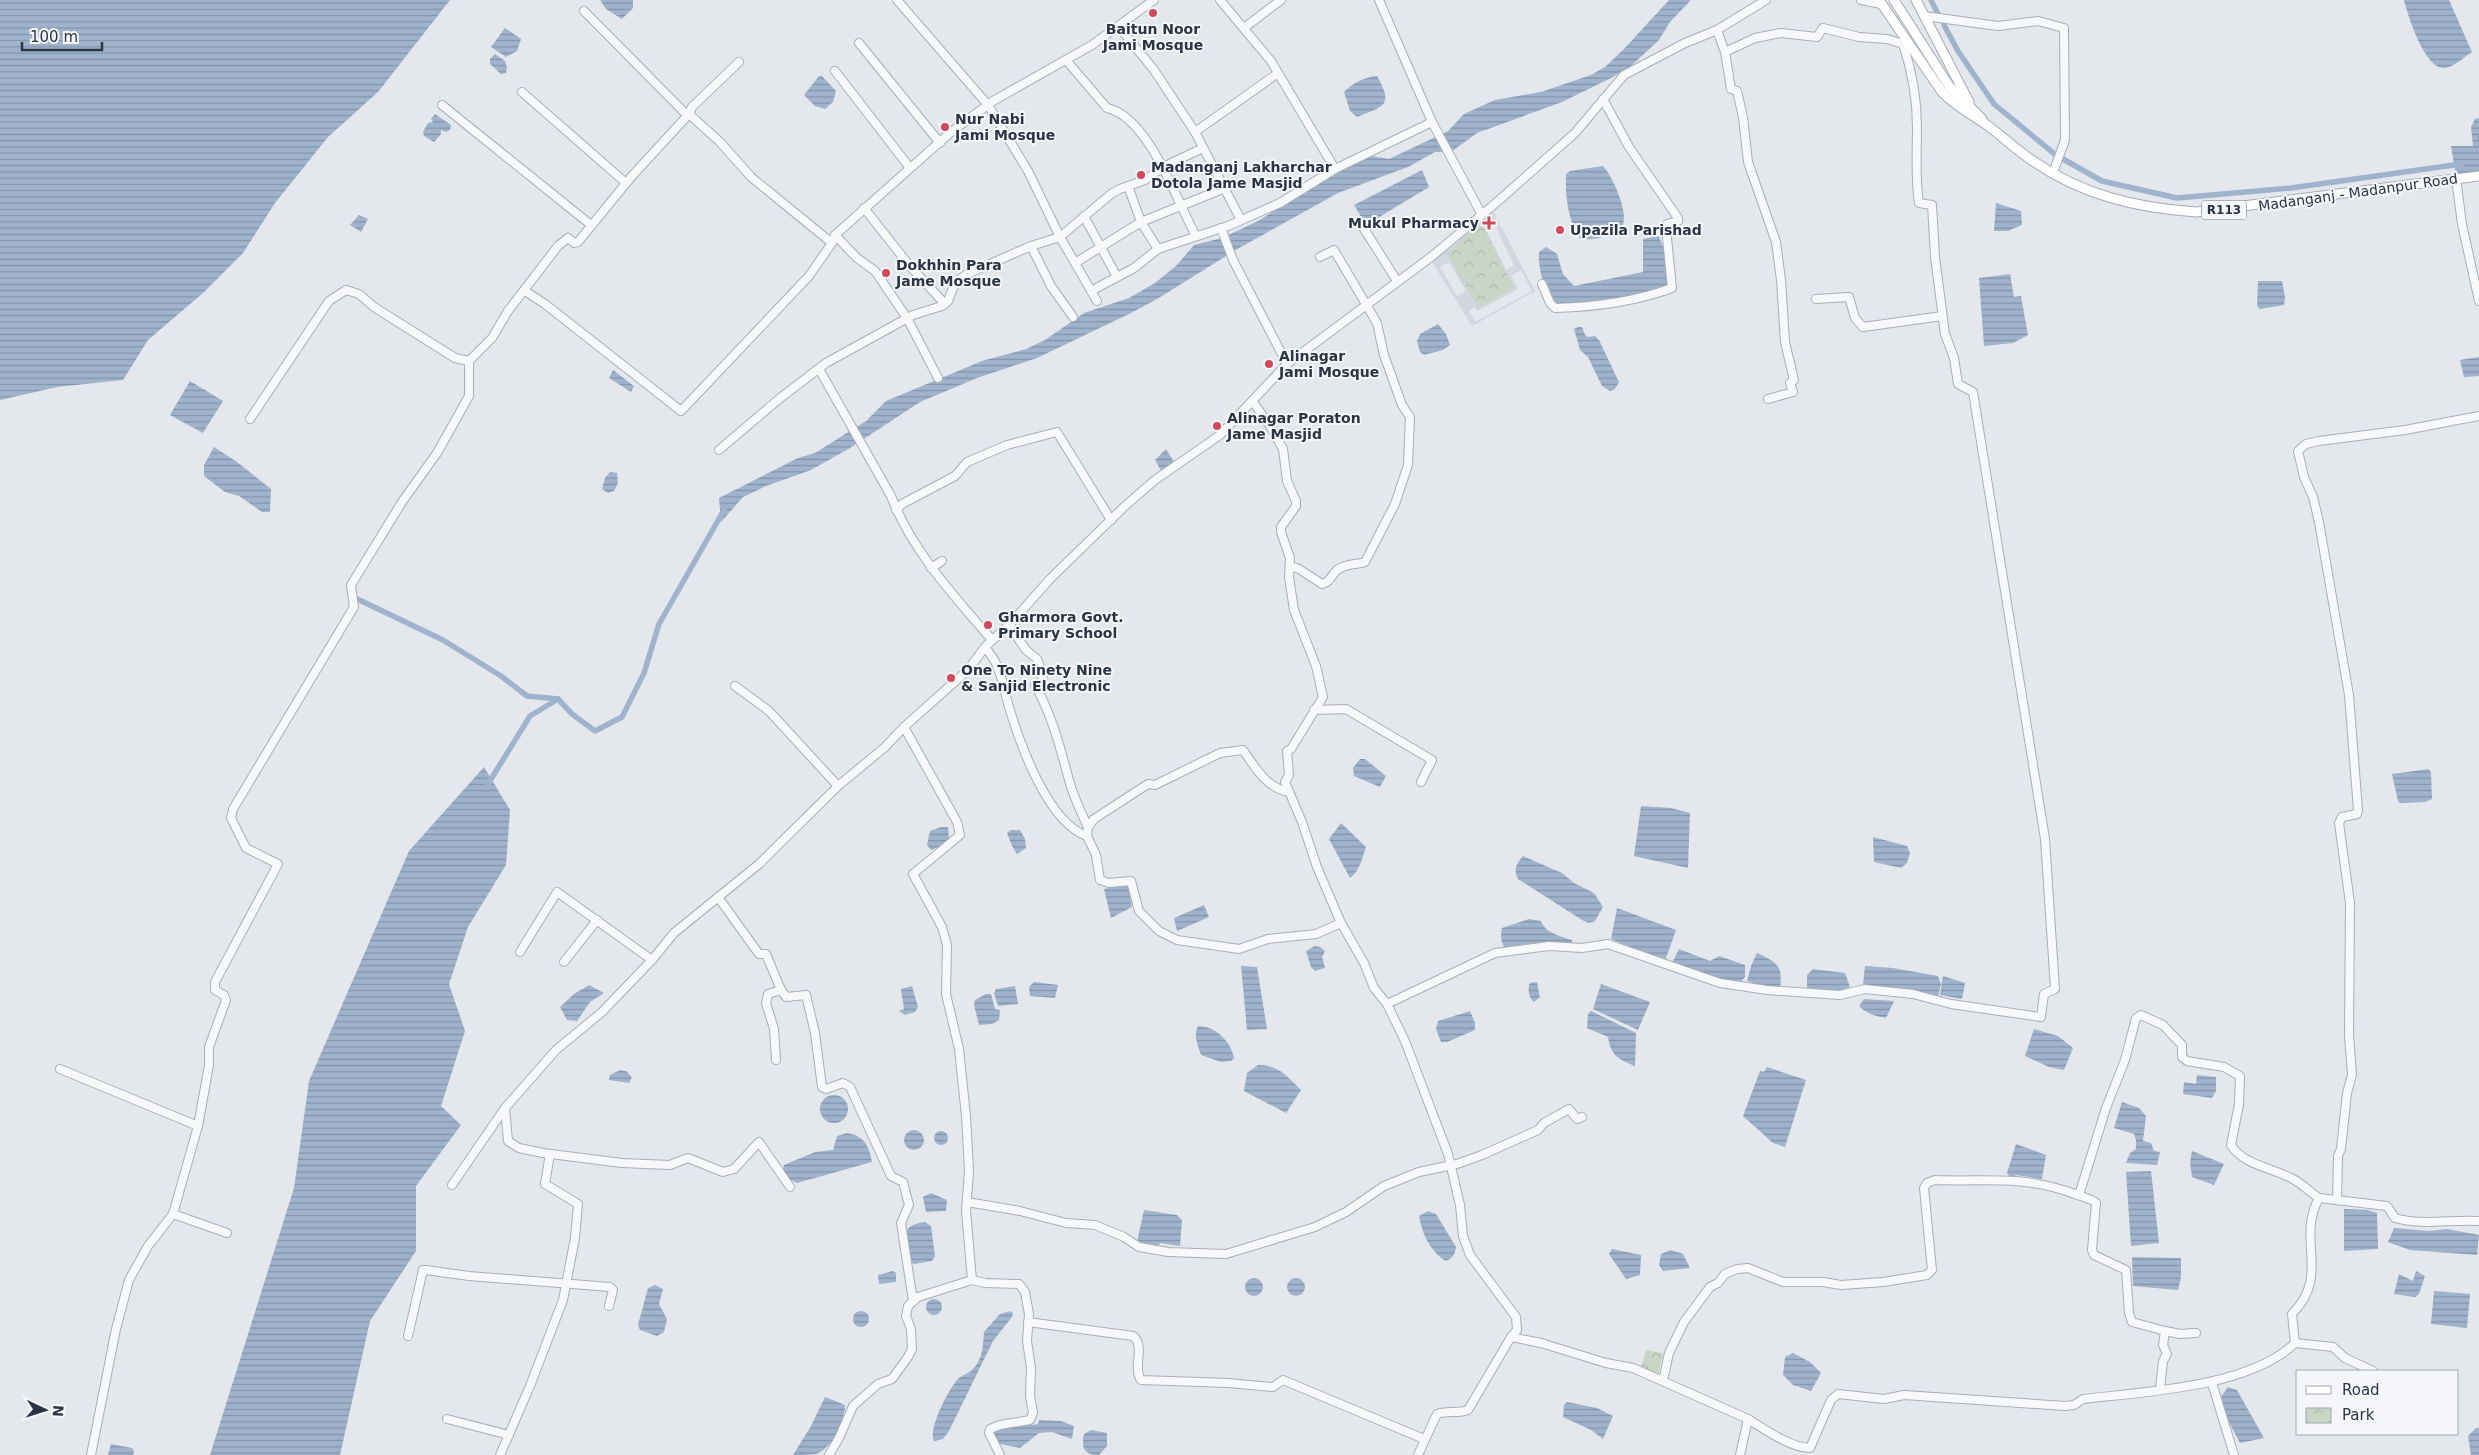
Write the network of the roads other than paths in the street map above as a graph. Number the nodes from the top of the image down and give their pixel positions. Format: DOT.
graph roads {
  1 [pos="897,0"];
  2 [pos="1154,0"];
  3 [pos="1220,0"];
  4 [pos="1281,0"];
  5 [pos="1379,0"];
  6 [pos="1766,0"];
  7 [pos="1861,0"];
  8 [pos="1894,0"];
  9 [pos="1916,0"];
  10 [pos="1880,2"];
  11 [pos="584,10"];
  12 [pos="1924,16"];
  13 [pos="1119,27"];
  14 [pos="1244,28"];
  15 [pos="1717,30"];
  16 [pos="860,43"];
  17 [pos="1725,52"];
  18 [pos="1066,60"];
  19 [pos="739,62"];
  20 [pos="835,71"];
  21 [pos="1278,73"];
  22 [pos="522,92"];
  23 [pos="1603,99"];
  24 [pos="442,105"];
  25 [pos="988,105"];
  26 [pos="1975,111"];
  27 [pos="688,114"];
  28 [pos="1432,122"];
  29 [pos="1989,127"];
  30 [pos="1196,132"];
  31 [pos="940,143"];
  32 [pos="1203,148"];
  33 [pos="1164,167"];
  34 [pos="910,168"];
  35 [pos="1336,169"];
  36 [pos="2053,173"];
  37 [pos="2479,176"];
  38 [pos="2456,178"];
  39 [pos="626,183"];
  40 [pos="1128,186"];
  41 [pos="1225,188"];
  42 [pos="1180,206"];
  43 [pos="864,208"];
  44 [pos="1482,215"];
  45 [pos="1084,216"];
  46 [pos="1242,220"];
  47 [pos="1141,222"];
  48 [pos="1362,224"];
  49 [pos="591,225"];
  50 [pos="1221,230"];
  51 [pos="835,235"];
  52 [pos="1196,236"];
  53 [pos="1060,237"];
  54 [pos="832,243"];
  55 [pos="1030,246"];
  56 [pos="1099,246"];
  57 [pos="1158,250"];
  58 [pos="1320,257"];
  59 [pos="1075,263"];
  60 [pos="1117,277"];
  61 [pos="1397,281"];
  62 [pos="1542,284"];
  63 [pos="525,291"];
  64 [pos="1091,291"];
  65 [pos="1816,299"];
  66 [pos="1097,301"];
  67 [pos="2479,301"];
  68 [pos="945,304"];
  69 [pos="1368,304"];
  70 [pos="1942,316"];
  71 [pos="1073,317"];
  72 [pos="907,318"];
  73 [pos="469,361"];
  74 [pos="1287,364"];
  75 [pos="819,369"];
  76 [pos="938,378"];
  77 [pos="1768,398"];
  78 [pos="1253,402"];
  79 [pos="2479,416"];
  80 [pos="250,419"];
  81 [pos="719,450"];
  82 [pos="896,510"];
  83 [pos="1110,520"];
  84 [pos="942,561"];
  85 [pos="1290,566"];
  86 [pos="931,568"];
  87 [pos="1009,625"];
  88 [pos="992,640"];
  89 [pos="985,647"];
  90 [pos="735,686"];
  91 [pos="1314,710"];
  92 [pos="904,727"];
  93 [pos="1422,782"];
  94 [pos="838,786"];
  95 [pos="1289,792"];
  96 [pos="1088,827"];
  97 [pos="1087,836"];
  98 [pos="718,897"];
  99 [pos="597,920"];
  100 [pos="1341,923"];
  101 [pos="520,952"];
  102 [pos="652,960"];
  103 [pos="564,962"];
  104 [pos="780,990"];
  105 [pos="1388,1004"];
  106 [pos="776,1060"];
  107 [pos="60,1068"];
  108 [pos="505,1108"];
  109 [pos="1582,1117"];
  110 [pos="198,1126"];
  111 [pos="550,1154"];
  112 [pos="1451,1165"];
  113 [pos="452,1185"];
  114 [pos="790,1187"];
  115 [pos="2079,1195"];
  116 [pos="2319,1198"];
  117 [pos="2337,1200"];
  118 [pos="967,1202"];
  119 [pos="173,1214"];
  120 [pos="2479,1221"];
  121 [pos="227,1233"];
  122 [pos="972,1280"];
  123 [pos="566,1283"];
  124 [pos="913,1301"];
  125 [pos="609,1306"];
  126 [pos="1028,1322"];
  127 [pos="2165,1331"];
  128 [pos="2196,1333"];
  129 [pos="408,1336"];
  130 [pos="1511,1337"];
  131 [pos="2295,1343"];
  132 [pos="2371,1370"];
  133 [pos="1663,1381"];
  134 [pos="2212,1383"];
  135 [pos="2160,1389"];
  136 [pos="447,1419"];
  137 [pos="1748,1419"];
  138 [pos="509,1435"];
  139 [pos="1424,1439"];
  140 [pos="91,1455"];
  141 [pos="500,1455"];
  142 [pos="829,1455"];
  143 [pos="1000,1455"];
  144 [pos="1418,1455"];
  145 [pos="1740,1455"];
  146 [pos="2234,1455"];
  1 -- 25 [label="street"];
  2 -- 13 [label="street"];
  3 -- 14 [label="street"];
  4 -- 14 [label="street"];
  5 -- 28 [label="street"];
  6 -- 15 [label="street"];
  7 -- 10 [label="street"];
  8 -- 26 [label="main road, Madanganj - Madanpur Road / R113"];
  9 -- 12 [label="main road"];
  10 -- 29 [label="main road, Madanganj - Madanpur Road / R113"];
  11 -- 27 [label="street"];
  12 -- 26 [label="main road"];
  12 -- 36 [label="street"];
  13 -- 18 [label="street"];
  13 -- 30 [label="street"];
  14 -- 21 [label="street"];
  15 -- 17 [label="street"];
  15 -- 23 [label="street"];
  16 -- 31 [label="street"];
  17 -- 70 [label="street"];
  17 -- 77 [label="street"];
  18 -- 25 [label="street"];
  18 -- 33 [label="street"];
  19 -- 27 [label="street"];
  20 -- 34 [label="street"];
  21 -- 30 [label="street"];
  21 -- 35 [label="street"];
  22 -- 39 [label="street"];
  23 -- 44 [label="street"];
  23 -- 62 [label="street"];
  24 -- 49 [label="street"];
  25 -- 31 [label="street"];
  25 -- 53 [label="street"];
  26 -- 29 [label="main road, Madanganj - Madanpur Road / R113"];
  27 -- 39 [label="street"];
  27 -- 54 [label="street"];
  28 -- 35 [label="street"];
  28 -- 44 [label="street"];
  29 -- 36 [label="main road, Madanganj - Madanpur Road / R113"];
  30 -- 32 [label="street"];
  31 -- 34 [label="street"];
  32 -- 33 [label="street"];
  32 -- 41 [label="street"];
  33 -- 40 [label="street"];
  33 -- 42 [label="street"];
  34 -- 43 [label="street"];
  35 -- 46 [label="street"];
  36 -- 38 [label="main road, Madanganj - Madanpur Road / R113"];
  37 -- 38 [label="main road, Madanganj - Madanpur Road / R113"];
  38 -- 67 [label="street"];
  39 -- 49 [label="street"];
  40 -- 45 [label="street"];
  40 -- 47 [label="street"];
  41 -- 42 [label="street"];
  41 -- 46 [label="street"];
  42 -- 47 [label="street"];
  42 -- 52 [label="street"];
  43 -- 51 [label="street"];
  43 -- 68 [label="street"];
  44 -- 61 [label="street"];
  45 -- 53 [label="street"];
  45 -- 56 [label="street"];
  46 -- 50 [label="street"];
  47 -- 56 [label="street"];
  47 -- 57 [label="street"];
  48 -- 61 [label="street"];
  49 -- 63 [label="street"];
  50 -- 52 [label="street"];
  50 -- 74 [label="street"];
  51 -- 54 [label="street"];
  51 -- 72 [label="street"];
  52 -- 57 [label="street"];
  53 -- 55 [label="street"];
  53 -- 59 [label="street"];
  54 -- 63 [label="street"];
  55 -- 68 [label="street"];
  55 -- 71 [label="street"];
  56 -- 59 [label="street"];
  56 -- 60 [label="street"];
  57 -- 60 [label="street"];
  58 -- 69 [label="street"];
  59 -- 64 [label="street"];
  60 -- 64 [label="street"];
  61 -- 69 [label="street"];
  63 -- 73 [label="street"];
  64 -- 66 [label="street"];
  65 -- 70 [label="street"];
  68 -- 72 [label="street"];
  69 -- 74 [label="street"];
  69 -- 85 [label="street"];
  70 -- 105 [label="street"];
  72 -- 75 [label="street"];
  72 -- 76 [label="street"];
  73 -- 80 [label="street"];
  73 -- 110 [label="street"];
  74 -- 78 [label="street"];
  75 -- 81 [label="street"];
  75 -- 82 [label="street"];
  78 -- 83 [label="street"];
  78 -- 85 [label="street"];
  79 -- 117 [label="street"];
  82 -- 83 [label="street"];
  82 -- 86 [label="street"];
  83 -- 87 [label="street"];
  84 -- 86 [label="street"];
  85 -- 91 [label="street"];
  86 -- 88 [label="street"];
  87 -- 88 [label="street"];
  87 -- 96 [label="street"];
  88 -- 89 [label="street"];
  89 -- 92 [label="street"];
  89 -- 97 [label="street"];
  90 -- 94 [label="street"];
  91 -- 93 [label="street"];
  91 -- 95 [label="street"];
  92 -- 94 [label="street"];
  92 -- 118 [label="street"];
  94 -- 98 [label="street"];
  95 -- 96 [label="street"];
  95 -- 100 [label="street"];
  96 -- 97 [label="street"];
  97 -- 100 [label="street"];
  98 -- 102 [label="street"];
  98 -- 104 [label="street"];
  99 -- 101 [label="street"];
  99 -- 102 [label="street"];
  99 -- 103 [label="street"];
  100 -- 105 [label="street"];
  102 -- 108 [label="street"];
  104 -- 106 [label="street"];
  104 -- 124 [label="street"];
  105 -- 112 [label="street"];
  107 -- 110 [label="street"];
  108 -- 111 [label="street"];
  108 -- 113 [label="street"];
  109 -- 112 [label="street"];
  110 -- 119 [label="street"];
  111 -- 114 [label="street"];
  111 -- 123 [label="street"];
  112 -- 118 [label="street"];
  112 -- 130 [label="street"];
  115 -- 116 [label="street"];
  115 -- 127 [label="street"];
  115 -- 133 [label="street"];
  116 -- 117 [label="street"];
  116 -- 131 [label="street"];
  117 -- 120 [label="street"];
  118 -- 122 [label="street"];
  119 -- 121 [label="street"];
  119 -- 140 [label="street"];
  122 -- 124 [label="street"];
  122 -- 126 [label="street"];
  123 -- 125 [label="street"];
  123 -- 129 [label="street"];
  123 -- 138 [label="street"];
  124 -- 142 [label="street"];
  126 -- 139 [label="street"];
  126 -- 143 [label="street"];
  127 -- 128 [label="street"];
  127 -- 135 [label="street"];
  130 -- 133 [label="street"];
  130 -- 139 [label="street"];
  131 -- 132 [label="street"];
  131 -- 134 [label="street"];
  133 -- 137 [label="street"];
  134 -- 135 [label="street"];
  134 -- 146 [label="street"];
  135 -- 137 [label="street"];
  136 -- 138 [label="street"];
  137 -- 145 [label="street"];
  138 -- 141 [label="street"];
  139 -- 144 [label="street"];
}
